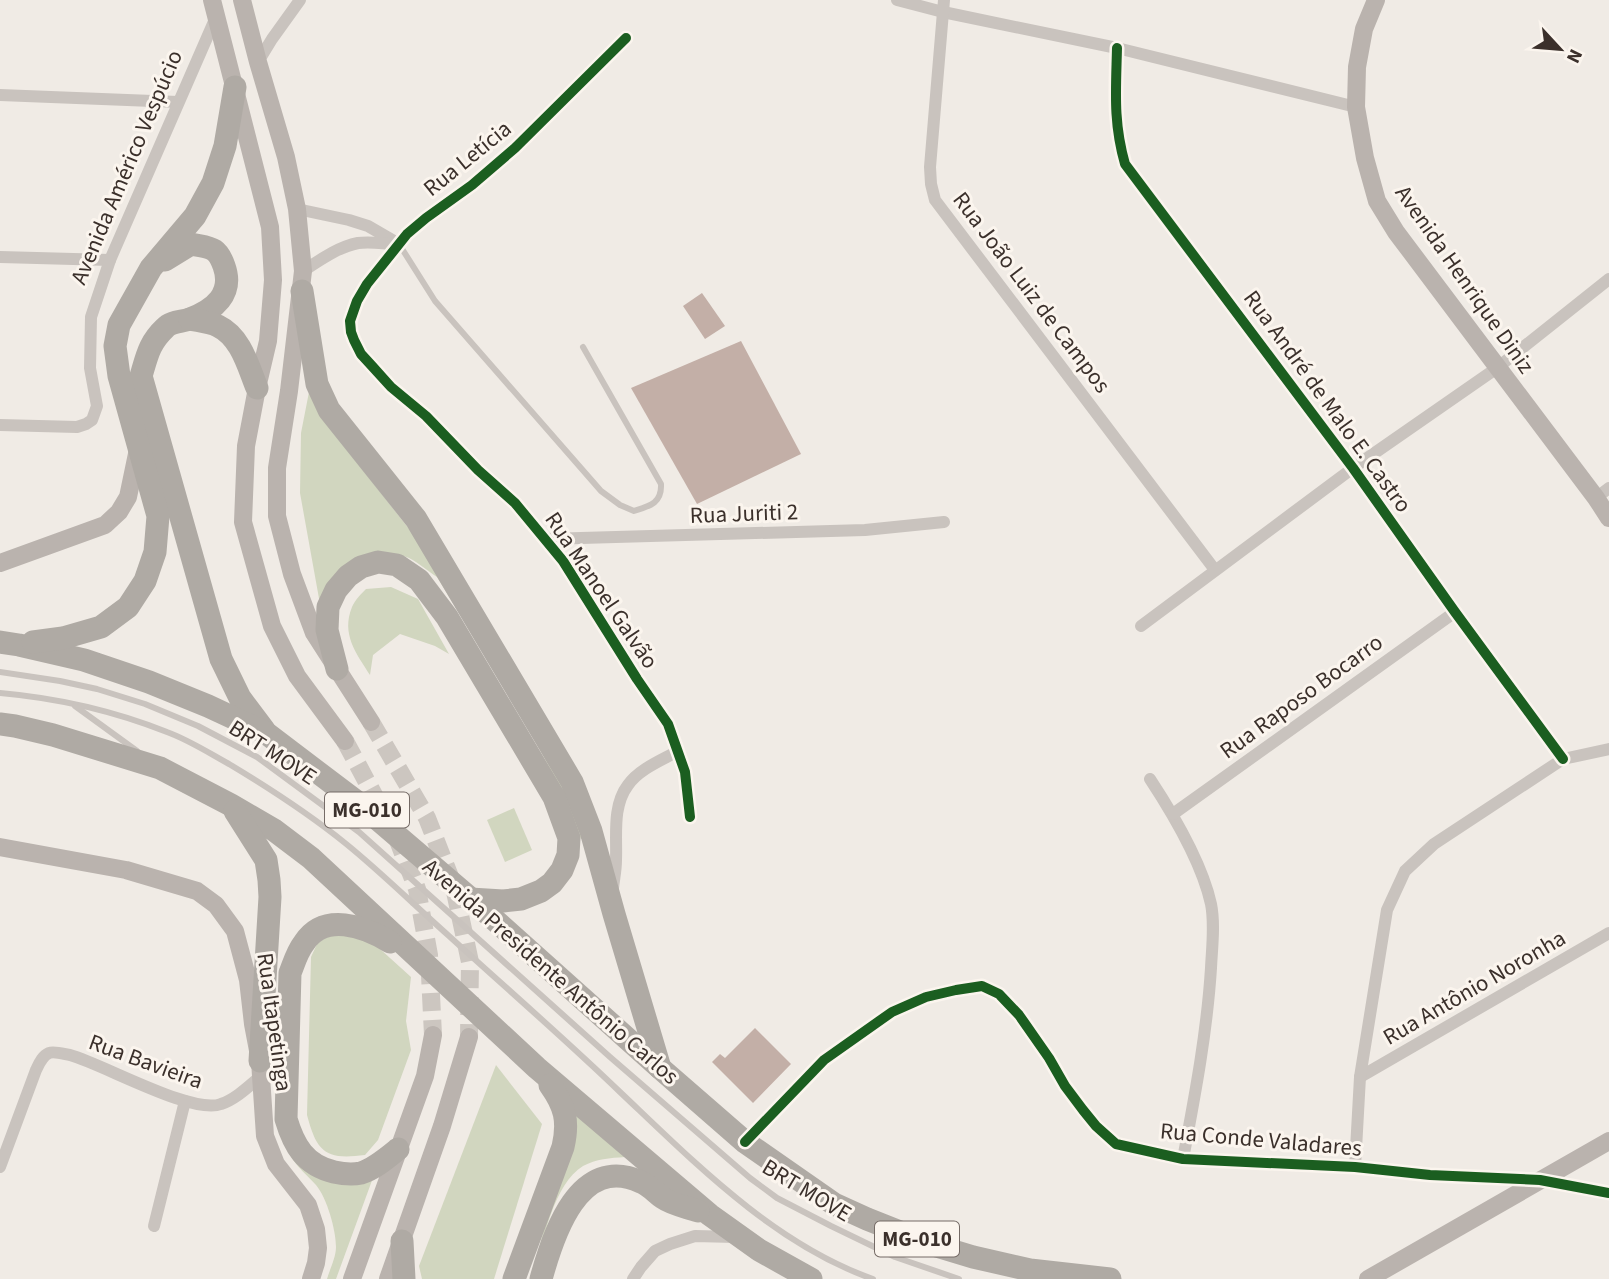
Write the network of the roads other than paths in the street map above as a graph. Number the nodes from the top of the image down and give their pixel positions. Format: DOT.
graph roads {
  1 [pos="242,0"];
  2 [pos="300,0"];
  3 [pos="897,0"];
  4 [pos="1377,0"];
  5 [pos="944,6"];
  6 [pos="214,9"];
  7 [pos="626,38"];
  8 [pos="1117,48"];
  9 [pos="258,62"];
  10 [pos="235,87"];
  11 [pos="0,95"];
  12 [pos="178,102"];
  13 [pos="1356,107"];
  14 [pos="298,209"];
  15 [pos="399,244"];
  16 [pos="0,257"];
  17 [pos="110,260"];
  18 [pos="151,268"];
  19 [pos="1609,279"];
  20 [pos="303,281"];
  21 [pos="190,318"];
  22 [pos="350,321"];
  23 [pos="583,347"];
  24 [pos="1497,368"];
  25 [pos="257,388"];
  26 [pos="0,425"];
  27 [pos="138,445"];
  28 [pos="1353,468"];
  29 [pos="1602,493"];
  30 [pos="1609,518"];
  31 [pos="944,522"];
  32 [pos="546,539"];
  33 [pos="0,563"];
  34 [pos="1215,570"];
  35 [pos="1455,612"];
  36 [pos="1141,626"];
  37 [pos="10,643"];
  38 [pos="337,670"];
  39 [pos="0,672"];
  40 [pos="0,693"];
  41 [pos="71,703"];
  42 [pos="370,722"];
  43 [pos="0,724"];
  44 [pos="266,733"];
  45 [pos="345,741"];
  46 [pos="1609,749"];
  47 [pos="678,751"];
  48 [pos="1563,759"];
  49 [pos="160,768"];
  50 [pos="1150,779"];
  51 [pos="231,805"];
  52 [pos="1172,814"];
  53 [pos="690,817"];
  54 [pos="0,847"];
  55 [pos="470,899"];
  56 [pos="611,902"];
  57 [pos="1609,933"];
  58 [pos="409,951"];
  59 [pos="433,1035"];
  60 [pos="469,1037"];
  61 [pos="537,1068"];
  62 [pos="660,1068"];
  63 [pos="260,1069"];
  64 [pos="1360,1077"];
  65 [pos="185,1101"];
  66 [pos="1609,1141"];
  67 [pos="745,1142"];
  68 [pos="398,1149"];
  69 [pos="1183,1159"];
  70 [pos="0,1167"];
  71 [pos="1355,1167"];
  72 [pos="1540,1180"];
  73 [pos="1609,1193"];
  74 [pos="710,1215"];
  75 [pos="153,1226"];
  76 [pos="742,1237"];
  77 [pos="401,1241"];
  78 [pos="1081,1278"];
  79 [pos="311,1279"];
  80 [pos="352,1279"];
  81 [pos="388,1279"];
  82 [pos="404,1279"];
  83 [pos="514,1279"];
  84 [pos="541,1279"];
  85 [pos="633,1279"];
  86 [pos="811,1279"];
  87 [pos="873,1279"];
  88 [pos="959,1279"];
  89 [pos="1110,1279"];
  90 [pos="1368,1279"];
  1 -- 9 [label="main road"];
  2 -- 9 [label="street"];
  3 -- 5 [label="street"];
  4 -- 13 [label="main road, Avenida Henrique Diniz"];
  5 -- 8 [label="street"];
  5 -- 34 [label="street, Rua João Luiz de Campos"];
  6 -- 10 [label="main road, Avenida Américo Vespúcio"];
  6 -- 12 [label="street, Avenida Américo Vespúcio"];
  7 -- 15 [label="street, Rua Letícia"];
  8 -- 13 [label="street"];
  8 -- 28 [label="street, Rua André de Malo E. Castro"];
  9 -- 14 [label="main road"];
  10 -- 18 [label="highway"];
  10 -- 25 [label="main road, Avenida Américo Vespúcio"];
  11 -- 12 [label="street"];
  12 -- 17 [label="street, Avenida Américo Vespúcio"];
  13 -- 24 [label="main road, Avenida Henrique Diniz"];
  14 -- 15 [label="street"];
  14 -- 20 [label="main road"];
  15 -- 20 [label="street"];
  15 -- 22 [label="street, Rua Letícia"];
  15 -- 23 [label="lane"];
  16 -- 17 [label="street"];
  17 -- 26 [label="street, Avenida Américo Vespúcio"];
  18 -- 21 [label="highway"];
  18 -- 27 [label="highway"];
  19 -- 24 [label="street"];
  20 -- 38 [label="main road"];
  20 -- 56 [label="highway"];
  21 -- 25 [label="highway"];
  21 -- 44 [label="highway"];
  22 -- 32 [label="street, Rua Manoel Galvão"];
  24 -- 28 [label="street"];
  24 -- 29 [label="main road, Avenida Henrique Diniz"];
  25 -- 45 [label="main road, Avenida Américo Vespúcio"];
  27 -- 33 [label="main road"];
  27 -- 37 [label="highway"];
  28 -- 34 [label="street"];
  28 -- 35 [label="street, Rua André de Malo E. Castro"];
  29 -- 30 [label="main road, Avenida Henrique Diniz"];
  31 -- 32 [label="street, Rua Juriti 2"];
  32 -- 47 [label="street, Rua Manoel Galvão"];
  34 -- 36 [label="street"];
  35 -- 48 [label="street, Rua André de Malo E. Castro"];
  35 -- 52 [label="street, Rua Raposo Bocarro"];
  37 -- 44 [label="highway, Avenida Presidente Antônio Carlos / MG-010"];
  38 -- 42 [label="main road"];
  38 -- 55 [label="highway"];
  39 -- 88 [label="lane, BRT MOVE"];
  40 -- 41 [label="lane, BRT MOVE"];
  41 -- 49 [label="lane, BRT MOVE"];
  41 -- 87 [label="lane, BRT MOVE"];
  43 -- 49 [label="highway, MG-010"];
  44 -- 55 [label="highway, Avenida Presidente Antônio Carlos / MG-010"];
  46 -- 48 [label="street"];
  47 -- 53 [label="street, Rua Manoel Galvão"];
  47 -- 56 [label="street"];
  48 -- 64 [label="street"];
  49 -- 51 [label="highway, MG-010"];
  50 -- 52 [label="street"];
  51 -- 58 [label="highway, MG-010"];
  51 -- 63 [label="highway"];
  52 -- 69 [label="street"];
  54 -- 63 [label="main road, Rua Itapetinga"];
  55 -- 62 [label="highway, Avenida Presidente Antônio Carlos / MG-010"];
  56 -- 62 [label="highway"];
  57 -- 64 [label="street, Rua Antônio Noronha"];
  58 -- 61 [label="highway, MG-010"];
  58 -- 68 [label="highway"];
  59 -- 68 [label="main road"];
  60 -- 77 [label="main road"];
  61 -- 74 [label="highway, MG-010"];
  61 -- 83 [label="highway"];
  62 -- 67 [label="highway, Avenida Presidente Antônio Carlos / MG-010"];
  63 -- 65 [label="street, Rua Bavieira"];
  63 -- 79 [label="main road, Rua Itapetinga"];
  64 -- 71 [label="street"];
  65 -- 70 [label="street, Rua Bavieira"];
  65 -- 75 [label="street"];
  66 -- 72 [label="main road"];
  67 -- 69 [label="street, Rua Conde Valadares"];
  67 -- 78 [label="highway, Avenida Presidente Antônio Carlos / MG-010"];
  68 -- 80 [label="main road"];
  69 -- 71 [label="street, Rua Conde Valadares"];
  71 -- 72 [label="street, Rua Conde Valadares"];
  72 -- 73 [label="street, Rua Conde Valadares"];
  72 -- 90 [label="main road"];
  74 -- 76 [label="highway, MG-010"];
  74 -- 84 [label="highway"];
  76 -- 85 [label="street"];
  76 -- 86 [label="highway, MG-010"];
  77 -- 81 [label="main road"];
  77 -- 82 [label="highway"];
  78 -- 89 [label="highway, Avenida Presidente Antônio Carlos / MG-010"];
}
